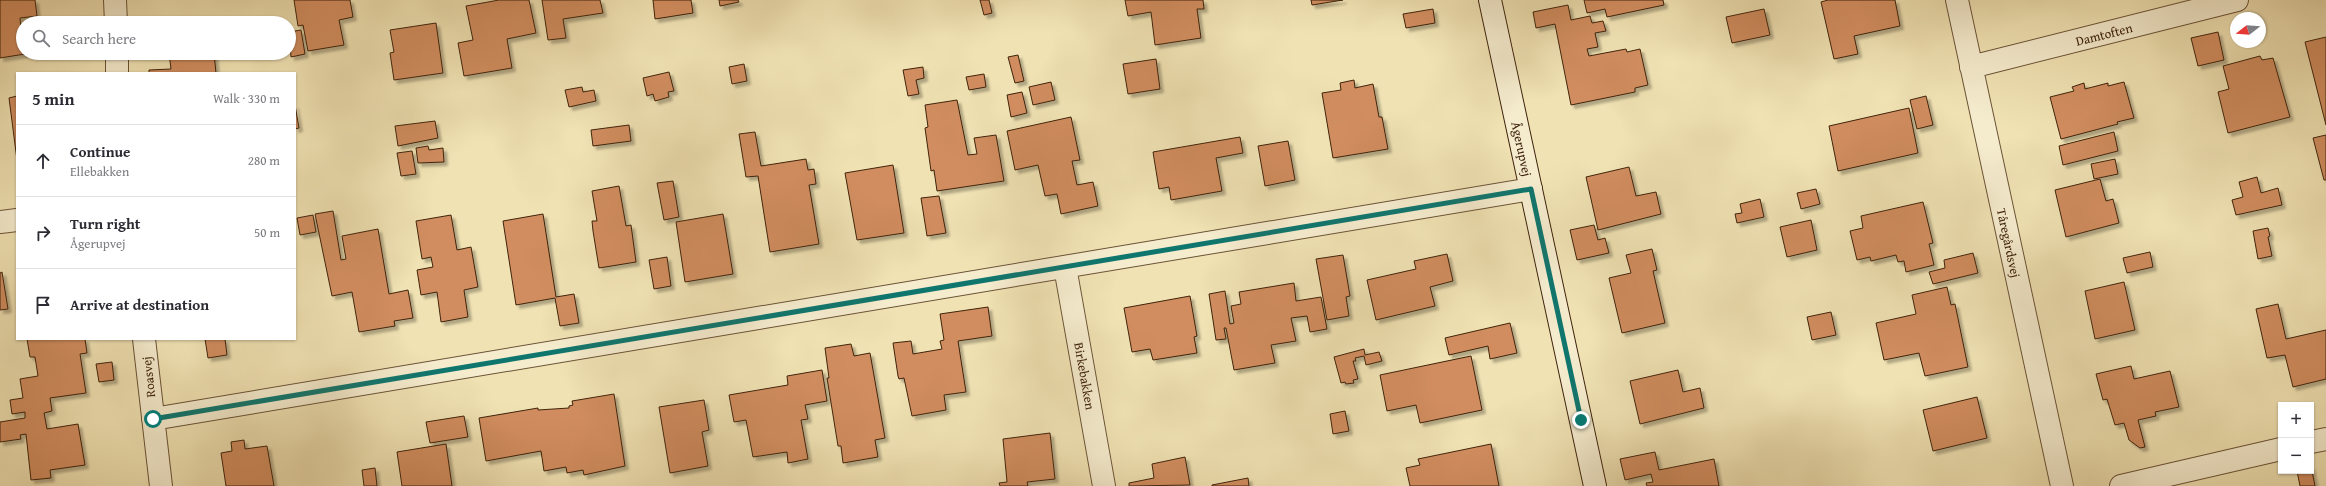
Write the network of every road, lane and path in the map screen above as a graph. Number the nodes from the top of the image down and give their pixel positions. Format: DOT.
graph roads {
  1 [pos="115,0"];
  2 [pos="1490,0"];
  3 [pos="1957,0"];
  4 [pos="2237,0"];
  5 [pos="116,16"];
  6 [pos="117,60"];
  7 [pos="1971,67"];
  8 [pos="117,72"];
  9 [pos="1531,189"];
  10 [pos="16,220"];
  11 [pos="0,222"];
  12 [pos="1065,267"];
  13 [pos="144,340"];
  14 [pos="153,419"];
  15 [pos="2326,439"];
  16 [pos="2314,441"];
  17 [pos="2278,450"];
  18 [pos="161,486"];
  19 [pos="1104,486"];
  20 [pos="1595,486"];
  21 [pos="2062,486"];
  22 [pos="2122,486"];
  1 -- 5 [label="street"];
  2 -- 9 [label="street, Ågerupvej"];
  3 -- 7 [label="street, Tåregårdsvej"];
  4 -- 7 [label="street, Damtoften"];
  6 -- 8 [label="street"];
  7 -- 21 [label="street, Tåregårdsvej"];
  9 -- 12 [label="street"];
  9 -- 20 [label="street, Ågerupvej"];
  10 -- 11 [label="street"];
  12 -- 14 [label="street"];
  12 -- 19 [label="street, Birkebakken"];
  13 -- 14 [label="street, Roasvej"];
  14 -- 18 [label="street, Roasvej"];
  15 -- 16 [label="street"];
  17 -- 22 [label="street"];
}
